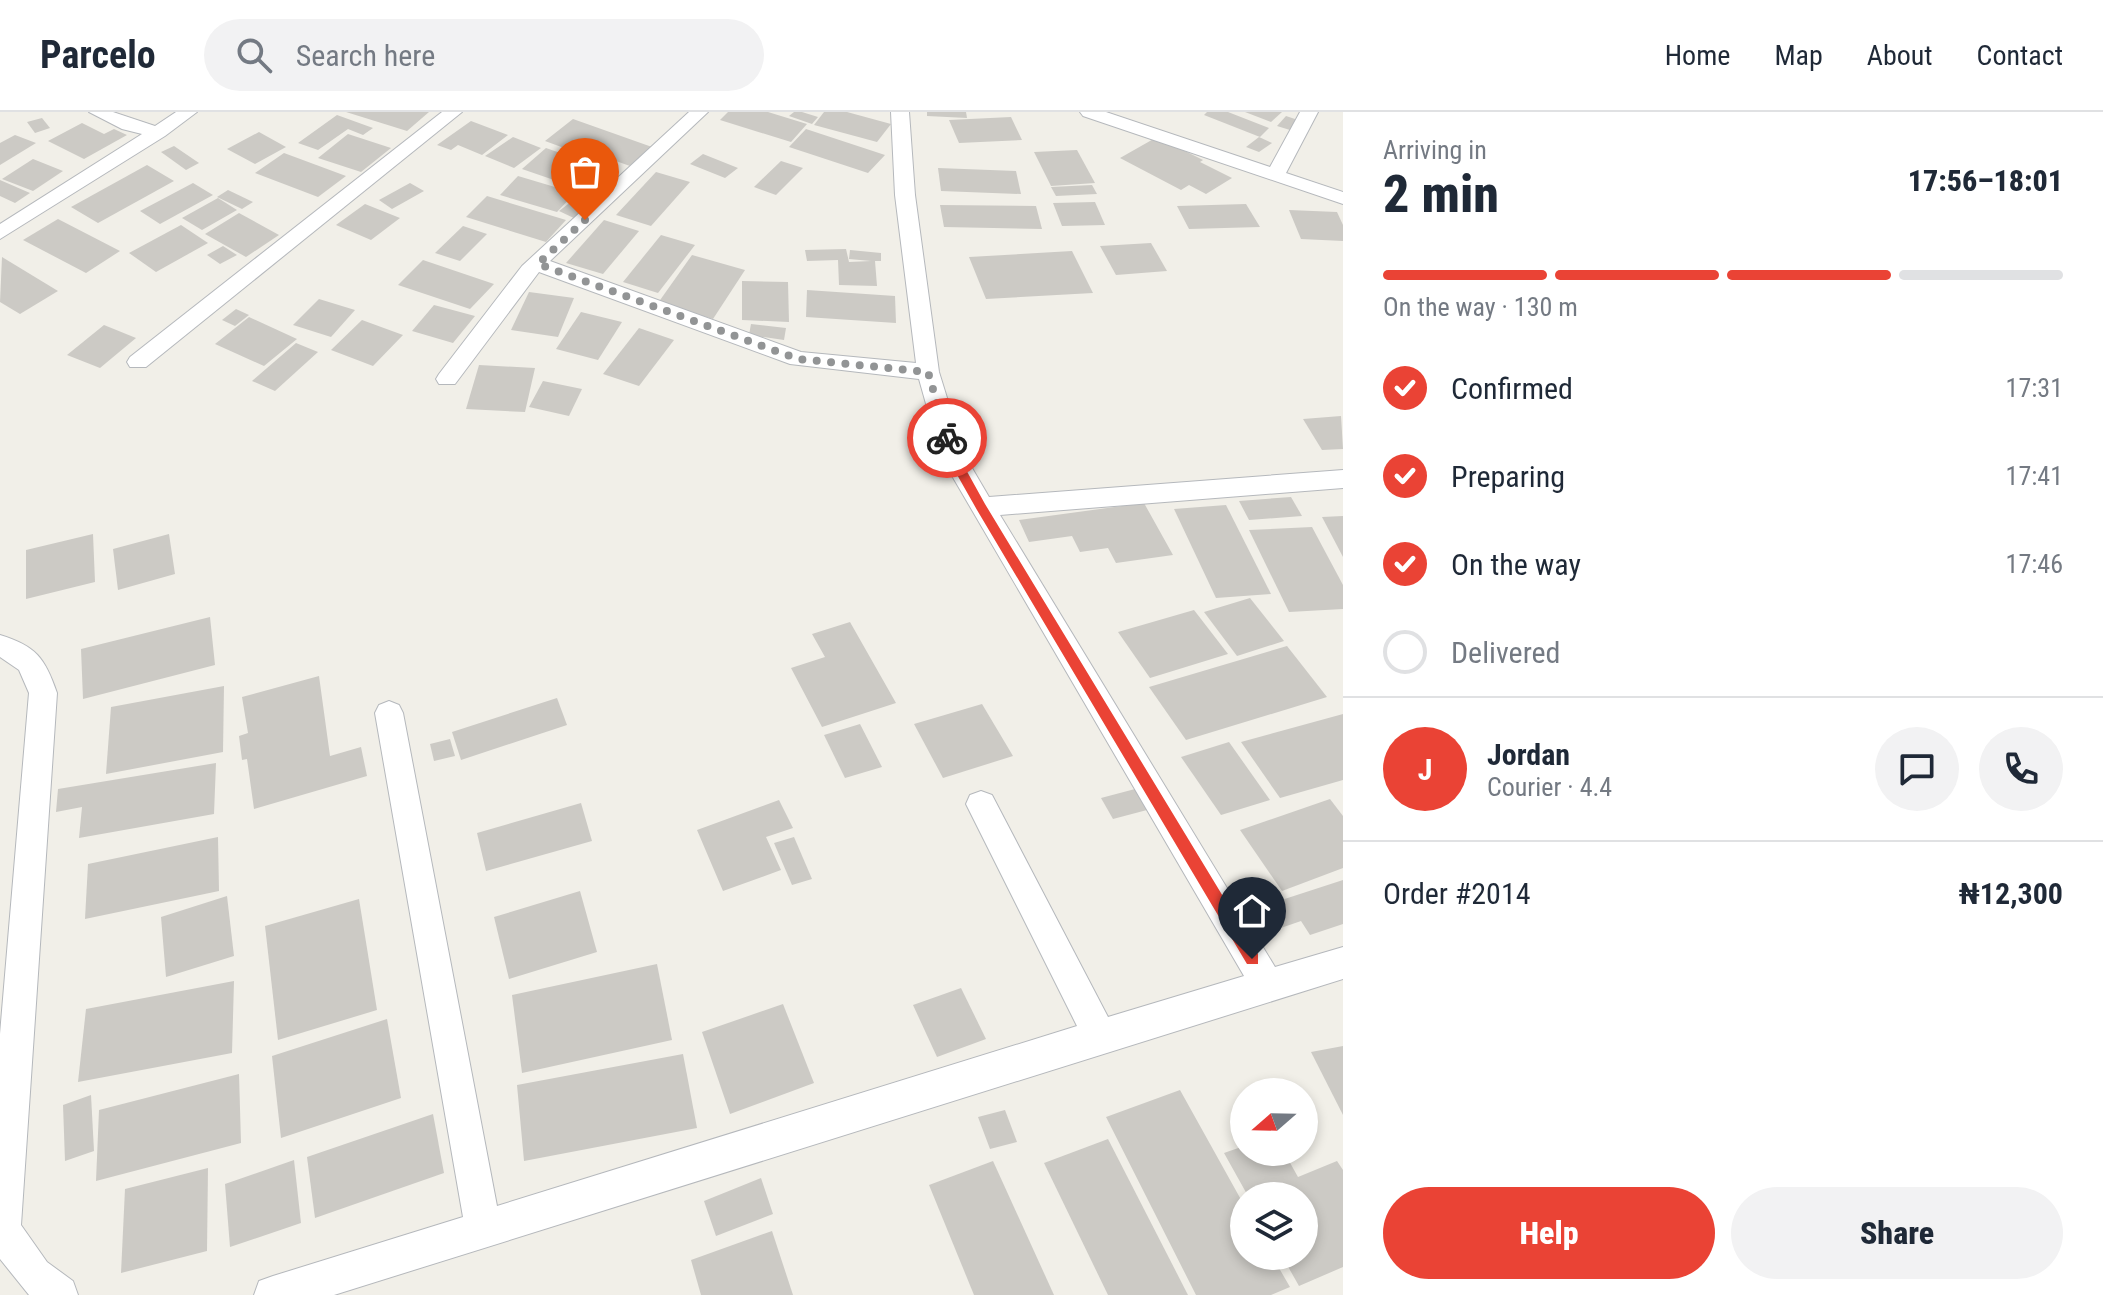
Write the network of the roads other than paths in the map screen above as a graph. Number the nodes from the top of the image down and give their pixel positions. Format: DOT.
graph roads {
  1 [pos="98,112"];
  2 [pos="188,112"];
  3 [pos="453,112"];
  4 [pos="699,112"];
  5 [pos="900,112"];
  6 [pos="1089,112"];
  7 [pos="1309,112"];
  8 [pos="159,132"];
  9 [pos="1276,174"];
  10 [pos="1343,198"];
  11 [pos="0,233"];
  12 [pos="538,264"];
  13 [pos="138,362"];
  14 [pos="928,372"];
  15 [pos="447,379"];
  16 [pos="1343,479"];
  17 [pos="981,507"];
  18 [pos="0,646"];
  19 [pos="389,713"];
  20 [pos="981,804"];
  21 [pos="1343,963"];
  22 [pos="1268,986"];
  23 [pos="1100,1036"];
  24 [pos="1,1228"];
  25 [pos="483,1228"];
  26 [pos="59,1295"];
  27 [pos="273,1295"];
  1 -- 8 [label="street"];
  2 -- 8 [label="street"];
  3 -- 13 [label="street"];
  4 -- 12 [label="street"];
  5 -- 14 [label="street"];
  6 -- 9 [label="street"];
  7 -- 9 [label="street"];
  8 -- 11 [label="street"];
  9 -- 10 [label="street"];
  12 -- 14 [label="street"];
  12 -- 15 [label="street"];
  14 -- 17 [label="street"];
  16 -- 17 [label="street"];
  17 -- 22 [label="street"];
  18 -- 24 [label="street"];
  19 -- 25 [label="street"];
  20 -- 23 [label="street"];
  21 -- 22 [label="street"];
  22 -- 23 [label="street"];
  23 -- 25 [label="street"];
  24 -- 26 [label="street"];
  25 -- 27 [label="street"];
}
